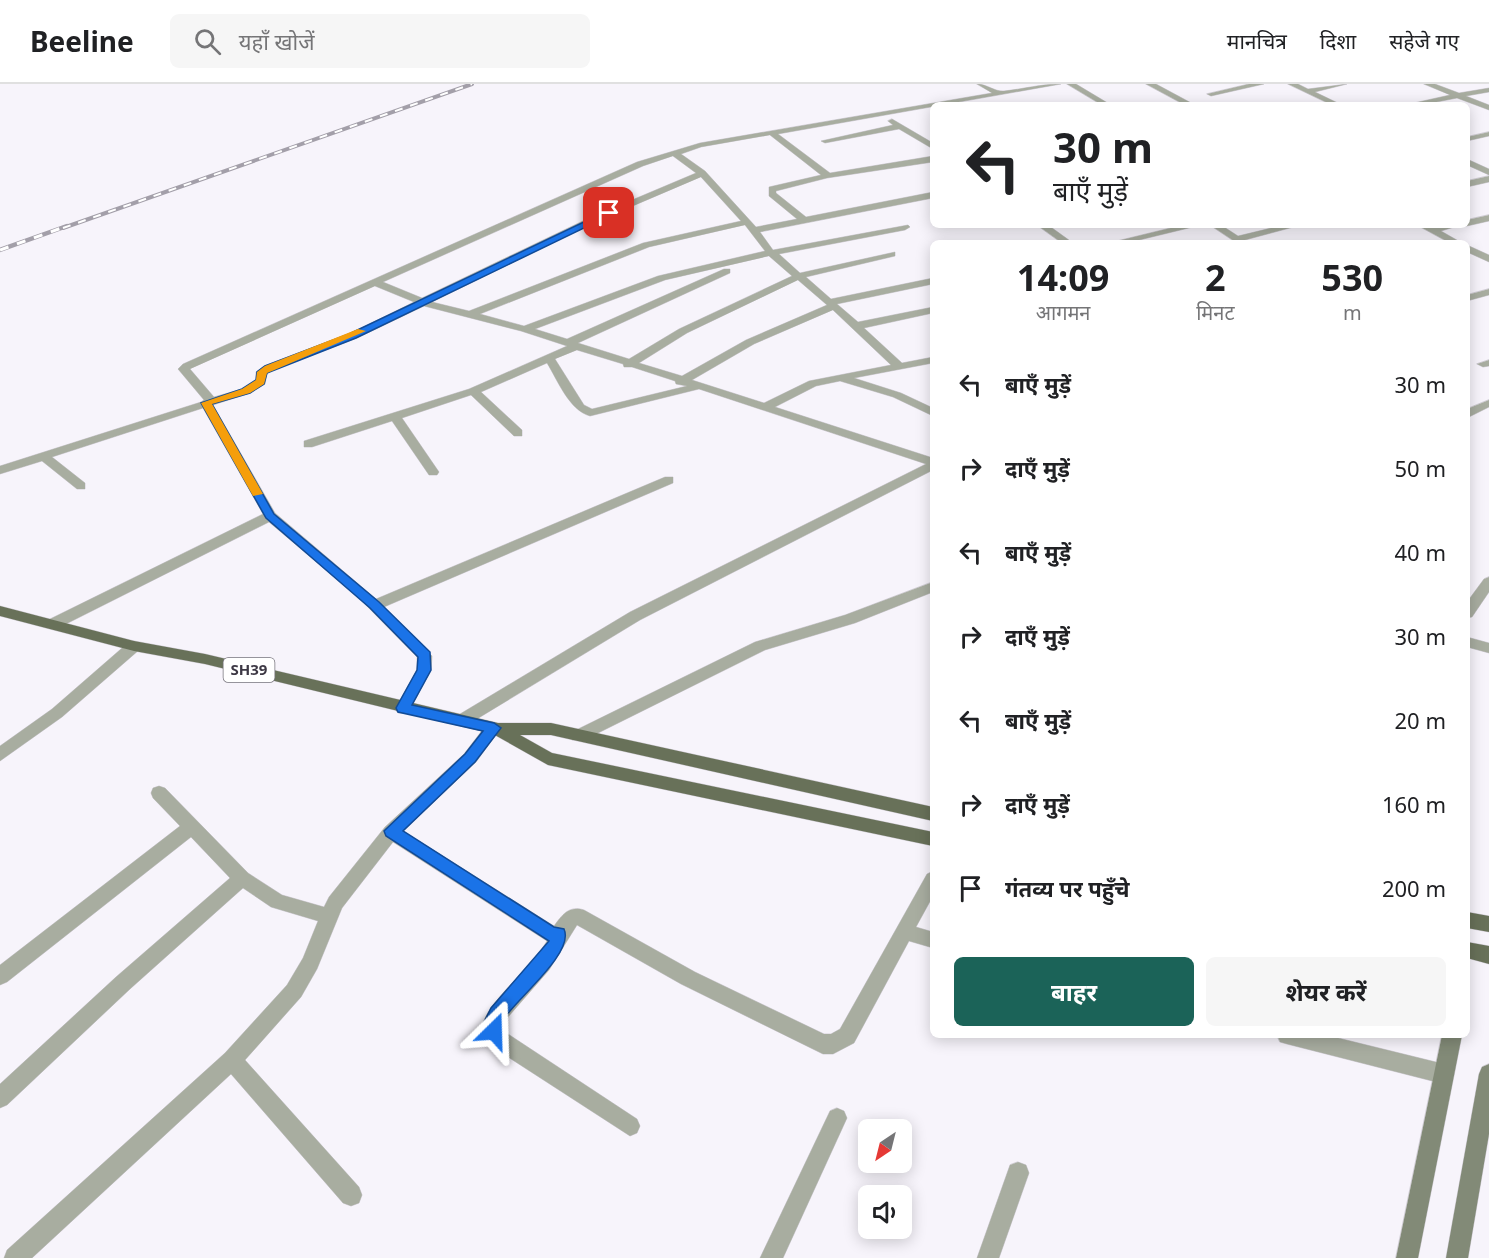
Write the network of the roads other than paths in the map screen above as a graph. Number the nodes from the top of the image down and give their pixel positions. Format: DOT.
graph roads {
  1 [pos="981,84"];
  2 [pos="1057,84"];
  3 [pos="1071,84"];
  4 [pos="1163,84"];
  5 [pos="1260,84"];
  6 [pos="1292,84"];
  7 [pos="1344,84"];
  8 [pos="1428,84"];
  9 [pos="1044,85"];
  10 [pos="1151,85"];
  11 [pos="1306,90"];
  12 [pos="1489,90"];
  13 [pos="1000,94"];
  14 [pos="1211,94"];
  15 [pos="1459,96"];
  16 [pos="949,102"];
  17 [pos="1102,102"];
  18 [pos="1185,102"];
  19 [pos="1332,102"];
  20 [pos="1426,102"];
  21 [pos="930,105"];
  22 [pos="1489,108"];
  23 [pos="878,113"];
  24 [pos="900,126"];
  25 [pos="772,133"];
  26 [pos="930,134"];
  27 [pos="1489,134"];
  28 [pos="918,136"];
  29 [pos="1470,138"];
  30 [pos="825,141"];
  31 [pos="930,145"];
  32 [pos="674,153"];
  33 [pos="930,159"];
  34 [pos="1470,163"];
  35 [pos="1489,172"];
  36 [pos="702,173"];
  37 [pos="826,176"];
  38 [pos="1489,179"];
  39 [pos="1470,183"];
  40 [pos="930,196"];
  41 [pos="1489,218"];
  42 [pos="804,220"];
  43 [pos="1470,222"];
  44 [pos="750,226"];
  45 [pos="905,227"];
  46 [pos="1046,228"];
  47 [pos="1182,228"];
  48 [pos="1220,228"];
  49 [pos="1286,228"];
  50 [pos="1427,228"];
  51 [pos="1441,228"];
  52 [pos="1431,230"];
  53 [pos="1064,240"];
  54 [pos="1128,240"];
  55 [pos="1238,240"];
  56 [pos="1244,240"];
  57 [pos="1451,240"];
  58 [pos="1470,250"];
  59 [pos="766,254"];
  60 [pos="892,254"];
  61 [pos="1489,259"];
  62 [pos="799,276"];
  63 [pos="374,282"];
  64 [pos="930,282"];
  65 [pos="1489,291"];
  66 [pos="1470,297"];
  67 [pos="422,302"];
  68 [pos="832,304"];
  69 [pos="930,311"];
  70 [pos="468,315"];
  71 [pos="856,326"];
  72 [pos="525,329"];
  73 [pos="572,345"];
  74 [pos="549,358"];
  75 [pos="930,361"];
  76 [pos="628,365"];
  77 [pos="900,366"];
  78 [pos="840,378"];
  79 [pos="680,382"];
  80 [pos="695,387"];
  81 [pos="473,391"];
  82 [pos="208,402"];
  83 [pos="1489,403"];
  84 [pos="927,405"];
  85 [pos="765,407"];
  86 [pos="1470,412"];
  87 [pos="395,416"];
  88 [pos="518,433"];
  89 [pos="308,444"];
  90 [pos="42,455"];
  91 [pos="930,463"];
  92 [pos="930,466"];
  93 [pos="0,470"];
  94 [pos="433,472"];
  95 [pos="669,480"];
  96 [pos="81,486"];
  97 [pos="270,516"];
  98 [pos="1489,582"];
  99 [pos="930,588"];
  100 [pos="375,605"];
  101 [pos="1470,609"];
  102 [pos="0,612"];
  103 [pos="53,624"];
  104 [pos="1470,643"];
  105 [pos="134,646"];
  106 [pos="1489,648"];
  107 [pos="403,708"];
  108 [pos="461,721"];
  109 [pos="496,729"];
  110 [pos="579,736"];
  111 [pos="0,755"];
  112 [pos="159,793"];
  113 [pos="930,813"];
  114 [pos="193,826"];
  115 [pos="392,831"];
  116 [pos="930,838"];
  117 [pos="242,878"];
  118 [pos="930,885"];
  119 [pos="328,916"];
  120 [pos="1470,921"];
  121 [pos="1489,924"];
  122 [pos="905,932"];
  123 [pos="558,934"];
  124 [pos="930,939"];
  125 [pos="1470,951"];
  126 [pos="1489,955"];
  127 [pos="0,976"];
  128 [pos="1299,1038"];
  129 [pos="1451,1038"];
  130 [pos="232,1060"];
  131 [pos="1444,1074"];
  132 [pos="1489,1074"];
  133 [pos="0,1098"];
  134 [pos="837,1118"];
  135 [pos="630,1126"];
  136 [pos="1018,1173"];
  137 [pos="351,1196"];
  138 [pos="15,1258"];
  139 [pos="771,1258"];
  140 [pos="988,1258"];
  141 [pos="1407,1258"];
  142 [pos="1457,1258"];
  1 -- 13 [label="street"];
  2 -- 9 [label="street"];
  3 -- 17 [label="street"];
  4 -- 10 [label="street"];
  5 -- 14 [label="street"];
  6 -- 11 [label="street"];
  7 -- 11 [label="street"];
  8 -- 15 [label="street"];
  9 -- 13 [label="street"];
  10 -- 18 [label="street"];
  11 -- 19 [label="street"];
  12 -- 15 [label="street"];
  13 -- 16 [label="street"];
  15 -- 20 [label="street"];
  15 -- 22 [label="street"];
  21 -- 23 [label="street"];
  23 -- 24 [label="street"];
  23 -- 25 [label="street"];
  24 -- 28 [label="street"];
  24 -- 30 [label="street"];
  25 -- 32 [label="street"];
  25 -- 37 [label="street"];
  26 -- 28 [label="street"];
  27 -- 29 [label="street"];
  28 -- 31 [label="street"];
  32 -- 36 [label="street"];
  32 -- 63 [label="street"];
  33 -- 37 [label="street"];
  34 -- 35 [label="street"];
  36 -- 44 [label="street"];
  36 -- 67 [label="street"];
  37 -- 42 [label="street"];
  38 -- 39 [label="street"];
  40 -- 42 [label="street"];
  41 -- 43 [label="street"];
  42 -- 44 [label="street"];
  44 -- 59 [label="street"];
  44 -- 70 [label="street"];
  45 -- 59 [label="street"];
  46 -- 53 [label="street"];
  47 -- 54 [label="street"];
  48 -- 55 [label="street"];
  49 -- 56 [label="street"];
  50 -- 52 [label="street"];
  51 -- 52 [label="street"];
  52 -- 57 [label="street"];
  58 -- 61 [label="street"];
  59 -- 62 [label="street"];
  59 -- 72 [label="street"];
  59 -- 73 [label="street"];
  60 -- 62 [label="street"];
  62 -- 68 [label="street"];
  62 -- 76 [label="street"];
  63 -- 67 [label="street"];
  63 -- 82 [label="street"];
  64 -- 68 [label="street"];
  65 -- 66 [label="street"];
  67 -- 70 [label="street"];
  67 -- 82 [label="street"];
  68 -- 71 [label="street"];
  68 -- 79 [label="street"];
  69 -- 71 [label="street"];
  70 -- 72 [label="street"];
  71 -- 77 [label="street"];
  72 -- 73 [label="street"];
  73 -- 74 [label="street"];
  73 -- 76 [label="street"];
  74 -- 80 [label="street"];
  74 -- 81 [label="street"];
  75 -- 77 [label="street"];
  76 -- 79 [label="street"];
  77 -- 78 [label="street"];
  78 -- 84 [label="street"];
  78 -- 85 [label="street"];
  79 -- 80 [label="street"];
  80 -- 85 [label="street"];
  81 -- 87 [label="street"];
  81 -- 88 [label="street"];
  82 -- 90 [label="street"];
  82 -- 97 [label="street"];
  83 -- 86 [label="street"];
  85 -- 91 [label="street"];
  87 -- 89 [label="street"];
  87 -- 94 [label="street"];
  90 -- 93 [label="street"];
  90 -- 96 [label="street"];
  92 -- 108 [label="street"];
  95 -- 100 [label="street"];
  97 -- 100 [label="street"];
  97 -- 103 [label="street"];
  98 -- 101 [label="street"];
  99 -- 110 [label="street"];
  100 -- 107 [label="street"];
  102 -- 103 [label="main road, SH39"];
  103 -- 105 [label="main road, SH39"];
  104 -- 106 [label="street"];
  105 -- 107 [label="main road, SH39"];
  105 -- 111 [label="street"];
  107 -- 108 [label="main road, SH39"];
  108 -- 109 [label="main road, SH39"];
  109 -- 110 [label="main road, SH39"];
  109 -- 115 [label="street"];
  109 -- 116 [label="main road, SH39"];
  110 -- 113 [label="main road, SH39"];
  112 -- 114 [label="street"];
  114 -- 117 [label="street"];
  114 -- 127 [label="street"];
  115 -- 119 [label="street"];
  115 -- 123 [label="street"];
  117 -- 119 [label="street"];
  117 -- 133 [label="street"];
  118 -- 122 [label="street"];
  119 -- 130 [label="street"];
  120 -- 121 [label="main road"];
  122 -- 123 [label="street"];
  122 -- 124 [label="street"];
  123 -- 135 [label="street"];
  125 -- 126 [label="main road"];
  128 -- 131 [label="street"];
  129 -- 131 [label="street"];
  130 -- 137 [label="street"];
  130 -- 138 [label="street"];
  131 -- 141 [label="street"];
  132 -- 142 [label="street"];
  134 -- 139 [label="street"];
  136 -- 140 [label="street"];
}
